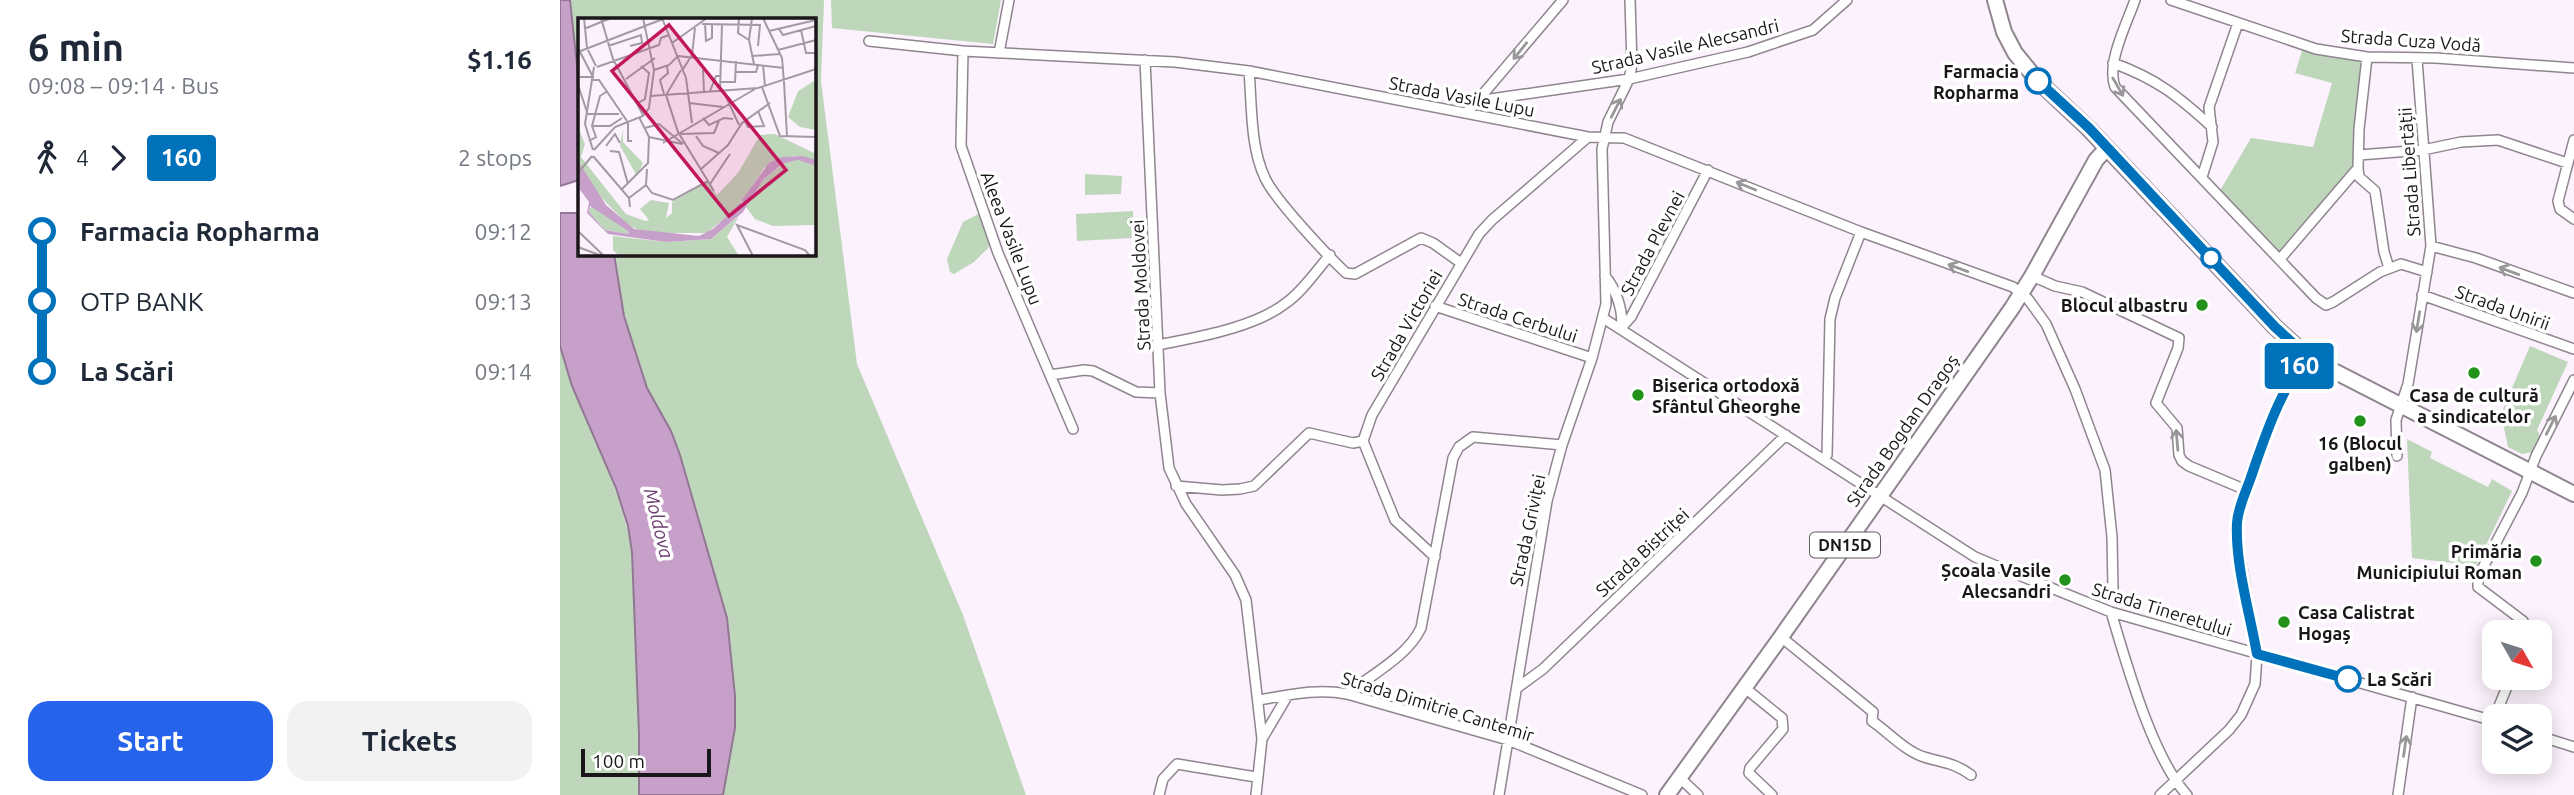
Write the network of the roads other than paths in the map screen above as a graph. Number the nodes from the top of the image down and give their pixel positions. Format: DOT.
graph roads {
  1 [pos="1009,0"];
  2 [pos="1563,0"];
  3 [pos="1630,0"];
  4 [pos="1847,0"];
  5 [pos="1995,0"];
  6 [pos="2135,0"];
  7 [pos="2171,0"];
  8 [pos="2238,23"];
  9 [pos="869,41"];
  10 [pos="962,51"];
  11 [pos="999,53"];
  12 [pos="2367,57"];
  13 [pos="2417,59"];
  14 [pos="1145,60"];
  15 [pos="2113,63"];
  16 [pos="2574,68"];
  17 [pos="1249,71"];
  18 [pos="1629,79"];
  19 [pos="1477,101"];
  20 [pos="1468,113"];
  21 [pos="2212,127"];
  22 [pos="1604,136"];
  23 [pos="1588,137"];
  24 [pos="2574,140"];
  25 [pos="2108,148"];
  26 [pos="2423,150"];
  27 [pos="2359,155"];
  28 [pos="2567,163"];
  29 [pos="2358,169"];
  30 [pos="1708,170"];
  31 [pos="2202,177"];
  32 [pos="2574,219"];
  33 [pos="1861,232"];
  34 [pos="2431,246"];
  35 [pos="1330,256"];
  36 [pos="2280,259"];
  37 [pos="1461,262"];
  38 [pos="2389,268"];
  39 [pos="2427,272"];
  40 [pos="1605,276"];
  41 [pos="2032,276"];
  42 [pos="2574,293"];
  43 [pos="2021,294"];
  44 [pos="2422,295"];
  45 [pos="1435,306"];
  46 [pos="1603,318"];
  47 [pos="1621,328"];
  48 [pos="1158,345"];
  49 [pos="2574,349"];
  50 [pos="2307,356"];
  51 [pos="1592,358"];
  52 [pos="1050,375"];
  53 [pos="2574,380"];
  54 [pos="1160,393"];
  55 [pos="2401,404"];
  56 [pos="1073,429"];
  57 [pos="1786,435"];
  58 [pos="1363,441"];
  59 [pos="1562,445"];
  60 [pos="2397,456"];
  61 [pos="1824,459"];
  62 [pos="2530,471"];
  63 [pos="1176,486"];
  64 [pos="2246,490"];
  65 [pos="2574,494"];
  66 [pos="1879,496"];
  67 [pos="1435,557"];
  68 [pos="2113,589"];
  69 [pos="2111,611"];
  70 [pos="2522,620"];
  71 [pos="1781,637"];
  72 [pos="2257,654"];
  73 [pos="1517,688"];
  74 [pos="1745,688"];
  75 [pos="1347,694"];
  76 [pos="1288,695"];
  77 [pos="2412,697"];
  78 [pos="1259,701"];
  79 [pos="2482,716"];
  80 [pos="1262,739"];
  81 [pos="1508,740"];
  82 [pos="2552,740"];
  83 [pos="2574,747"];
  84 [pos="1971,775"];
  85 [pos="1256,778"];
  86 [pos="1680,778"];
  87 [pos="2174,781"];
  88 [pos="1159,795"];
  89 [pos="1256,795"];
  90 [pos="1499,795"];
  91 [pos="1642,795"];
  92 [pos="1667,795"];
  93 [pos="1698,795"];
  94 [pos="1772,795"];
  95 [pos="2160,795"];
  96 [pos="2187,795"];
  97 [pos="2398,795"];
  1 -- 11 [label="street"];
  2 -- 19 [label="street, one-way"];
  3 -- 18 [label="street, Strada Griviței"];
  4 -- 18 [label="street, Strada Vasile Alecsandri"];
  5 -- 25 [label="main road"];
  6 -- 15 [label="street"];
  7 -- 8 [label="street, Strada Cuza Vodă"];
  8 -- 12 [label="street, Strada Cuza Vodă"];
  8 -- 21 [label="street"];
  9 -- 10 [label="street, Strada Vasile Lupu"];
  10 -- 11 [label="street, Strada Vasile Lupu"];
  10 -- 52 [label="street, Aleea Vasile Lupu"];
  11 -- 14 [label="street, Strada Vasile Lupu"];
  12 -- 13 [label="street, Strada Cuza Vodă"];
  12 -- 27 [label="street"];
  13 -- 16 [label="street, Strada Cuza Vodă"];
  13 -- 26 [label="street, Strada Libertății"];
  14 -- 17 [label="street, Strada Vasile Lupu"];
  14 -- 48 [label="street, Strada Moldovei"];
  15 -- 21 [label="street"];
  15 -- 31 [label="street, one-way"];
  17 -- 20 [label="street, Strada Vasile Lupu"];
  17 -- 35 [label="street"];
  18 -- 19 [label="street, Strada Vasile Alecsandri"];
  22 -- 18 [label="street, Strada Griviței, one-way"];
  19 -- 20 [label="street"];
  20 -- 23 [label="street, Strada Vasile Lupu"];
  21 -- 31 [label="street"];
  22 -- 23 [label="street, Strada Vasile Lupu"];
  22 -- 30 [label="street, Strada Vasile Lupu"];
  22 -- 40 [label="street, Strada Griviței"];
  23 -- 37 [label="street, Strada Victoriei"];
  24 -- 28 [label="street"];
  25 -- 41 [label="main road, Strada Bogdan Dragoș / DN15D"];
  25 -- 50 [label="main road"];
  26 -- 27 [label="street"];
  26 -- 28 [label="street"];
  26 -- 34 [label="street, Strada Libertății"];
  27 -- 29 [label="street"];
  28 -- 32 [label="street"];
  29 -- 36 [label="street"];
  29 -- 38 [label="street"];
  33 -- 30 [label="street, Strada Vasile Lupu, one-way"];
  30 -- 47 [label="street, Strada Plevnei"];
  31 -- 36 [label="street"];
  43 -- 33 [label="street, Strada Vasile Lupu, one-way"];
  33 -- 61 [label="street"];
  34 -- 39 [label="street, Strada Libertății"];
  42 -- 34 [label="street, Strada Unirii, one-way"];
  35 -- 37 [label="street"];
  35 -- 48 [label="street"];
  36 -- 38 [label="street"];
  37 -- 45 [label="street, Strada Victoriei"];
  38 -- 39 [label="street"];
  39 -- 44 [label="street, Strada Libertății"];
  40 -- 46 [label="street, Strada Griviței"];
  40 -- 47 [label="street, Strada Griviței"];
  41 -- 43 [label="main road, Strada Bogdan Dragoș / DN15D"];
  64 -- 41 [label="street, one-way"];
  43 -- 66 [label="main road, Strada Bogdan Dragoș / DN15D"];
  43 -- 68 [label="street"];
  44 -- 49 [label="street, Strada Unirii"];
  44 -- 55 [label="street, Strada Libertății, one-way"];
  45 -- 51 [label="street, Strada Cerbului"];
  45 -- 58 [label="street, Strada Victoriei"];
  46 -- 47 [label="street, Strada Tineretului"];
  46 -- 51 [label="street, Strada Griviței"];
  47 -- 57 [label="street, Strada Tineretului"];
  48 -- 54 [label="street, Strada Moldovei"];
  50 -- 55 [label="main road"];
  50 -- 64 [label="street"];
  51 -- 59 [label="street, Strada Griviței"];
  52 -- 54 [label="street"];
  52 -- 56 [label="street, Aleea Vasile Lupu"];
  62 -- 53 [label="street, one-way"];
  54 -- 63 [label="street, Strada Moldovei"];
  55 -- 60 [label="street, Strada Libertății"];
  55 -- 62 [label="main road"];
  57 -- 61 [label="street, Strada Tineretului"];
  57 -- 73 [label="street, Strada Bistriței"];
  58 -- 63 [label="street"];
  58 -- 67 [label="street"];
  59 -- 67 [label="street"];
  59 -- 73 [label="street, Strada Griviței"];
  61 -- 66 [label="street, Strada Tineretului"];
  62 -- 65 [label="main road"];
  62 -- 70 [label="street"];
  63 -- 78 [label="street, Strada Moldovei"];
  64 -- 72 [label="street"];
  66 -- 69 [label="street, Strada Tineretului"];
  66 -- 71 [label="main road, Strada Bogdan Dragoș / DN15D"];
  67 -- 75 [label="street"];
  69 -- 72 [label="street, Strada Tineretului"];
  69 -- 87 [label="street"];
  71 -- 74 [label="main road, Strada Bogdan Dragoș / DN15D"];
  71 -- 84 [label="street"];
  72 -- 77 [label="street, Strada Tineretului"];
  72 -- 87 [label="street"];
  73 -- 81 [label="street, Strada Griviței"];
  74 -- 86 [label="main road, Strada Bogdan Dragoș / DN15D"];
  74 -- 94 [label="street"];
  75 -- 76 [label="street, Strada Dimitrie Cantemir"];
  75 -- 81 [label="street, Strada Dimitrie Cantemir"];
  76 -- 78 [label="street, Strada Dimitrie Cantemir"];
  76 -- 80 [label="street"];
  77 -- 79 [label="street, Strada Tineretului"];
  97 -- 77 [label="street, one-way"];
  78 -- 80 [label="street, Strada Moldovei"];
  80 -- 85 [label="street"];
  81 -- 90 [label="street, Strada Griviței"];
  81 -- 91 [label="street, Strada Dimitrie Cantemir"];
  82 -- 83 [label="street"];
  85 -- 88 [label="street"];
  85 -- 89 [label="street"];
  86 -- 92 [label="main road, Strada Bogdan Dragoș / DN15D"];
  86 -- 93 [label="street"];
  87 -- 95 [label="street"];
  87 -- 96 [label="street"];
}
